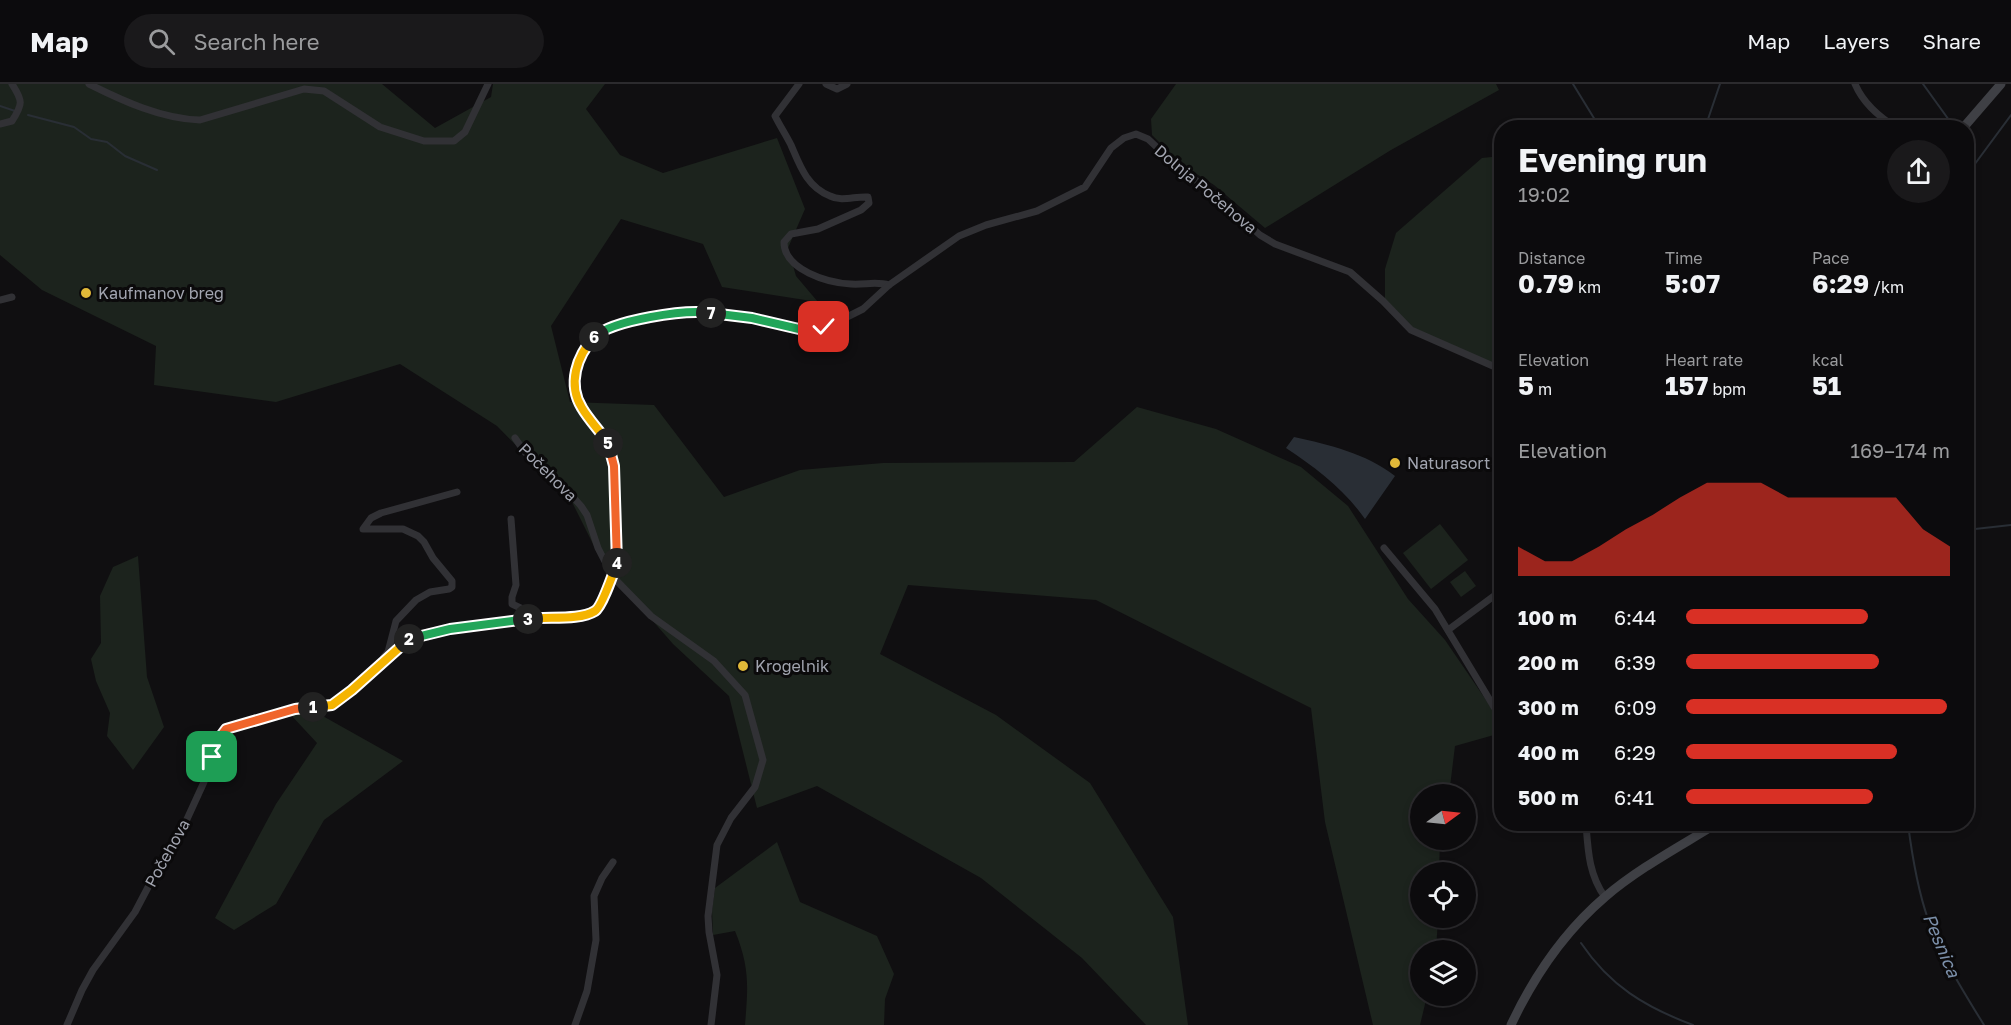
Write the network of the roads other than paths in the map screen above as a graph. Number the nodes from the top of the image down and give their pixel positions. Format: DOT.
graph roads {
  1 [pos="12,84"];
  2 [pos="89,84"];
  3 [pos="488,84"];
  4 [pos="799,84"];
  5 [pos="826,84"];
  6 [pos="847,84"];
  7 [pos="1855,84"];
  8 [pos="2001,84"];
  9 [pos="1883,120"];
  10 [pos="1971,120"];
  11 [pos="0,124"];
  12 [pos="890,285"];
  13 [pos="12,297"];
  14 [pos="0,300"];
  15 [pos="1494,366"];
  16 [pos="515,438"];
  17 [pos="457,492"];
  18 [pos="511,519"];
  19 [pos="1384,548"];
  20 [pos="613,577"];
  21 [pos="1494,596"];
  22 [pos="534,618"];
  23 [pos="1448,630"];
  24 [pos="378,666"];
  25 [pos="1494,707"];
  26 [pos="1587,831"];
  27 [pos="1705,831"];
  28 [pos="613,862"];
  29 [pos="1605,897"];
  30 [pos="67,1025"];
  31 [pos="575,1025"];
  32 [pos="711,1025"];
  33 [pos="1511,1025"];
  1 -- 11 [label="street"];
  2 -- 3 [label="street"];
  4 -- 12 [label="street"];
  5 -- 6 [label="street"];
  7 -- 9 [label="street"];
  8 -- 10 [label="main road"];
  12 -- 15 [label="street, Dolnja Počehova"];
  12 -- 20 [label="street, Dolnja Počehova"];
  13 -- 14 [label="street"];
  16 -- 20 [label="street, Počehova"];
  17 -- 24 [label="street, Počehova"];
  18 -- 22 [label="street"];
  19 -- 23 [label="street"];
  20 -- 22 [label="street, Počehova"];
  20 -- 32 [label="street"];
  21 -- 23 [label="street"];
  22 -- 24 [label="street, Počehova"];
  23 -- 25 [label="street"];
  24 -- 30 [label="street, Počehova"];
  26 -- 29 [label="street"];
  27 -- 29 [label="main road"];
  28 -- 31 [label="street"];
  29 -- 33 [label="main road"];
}
